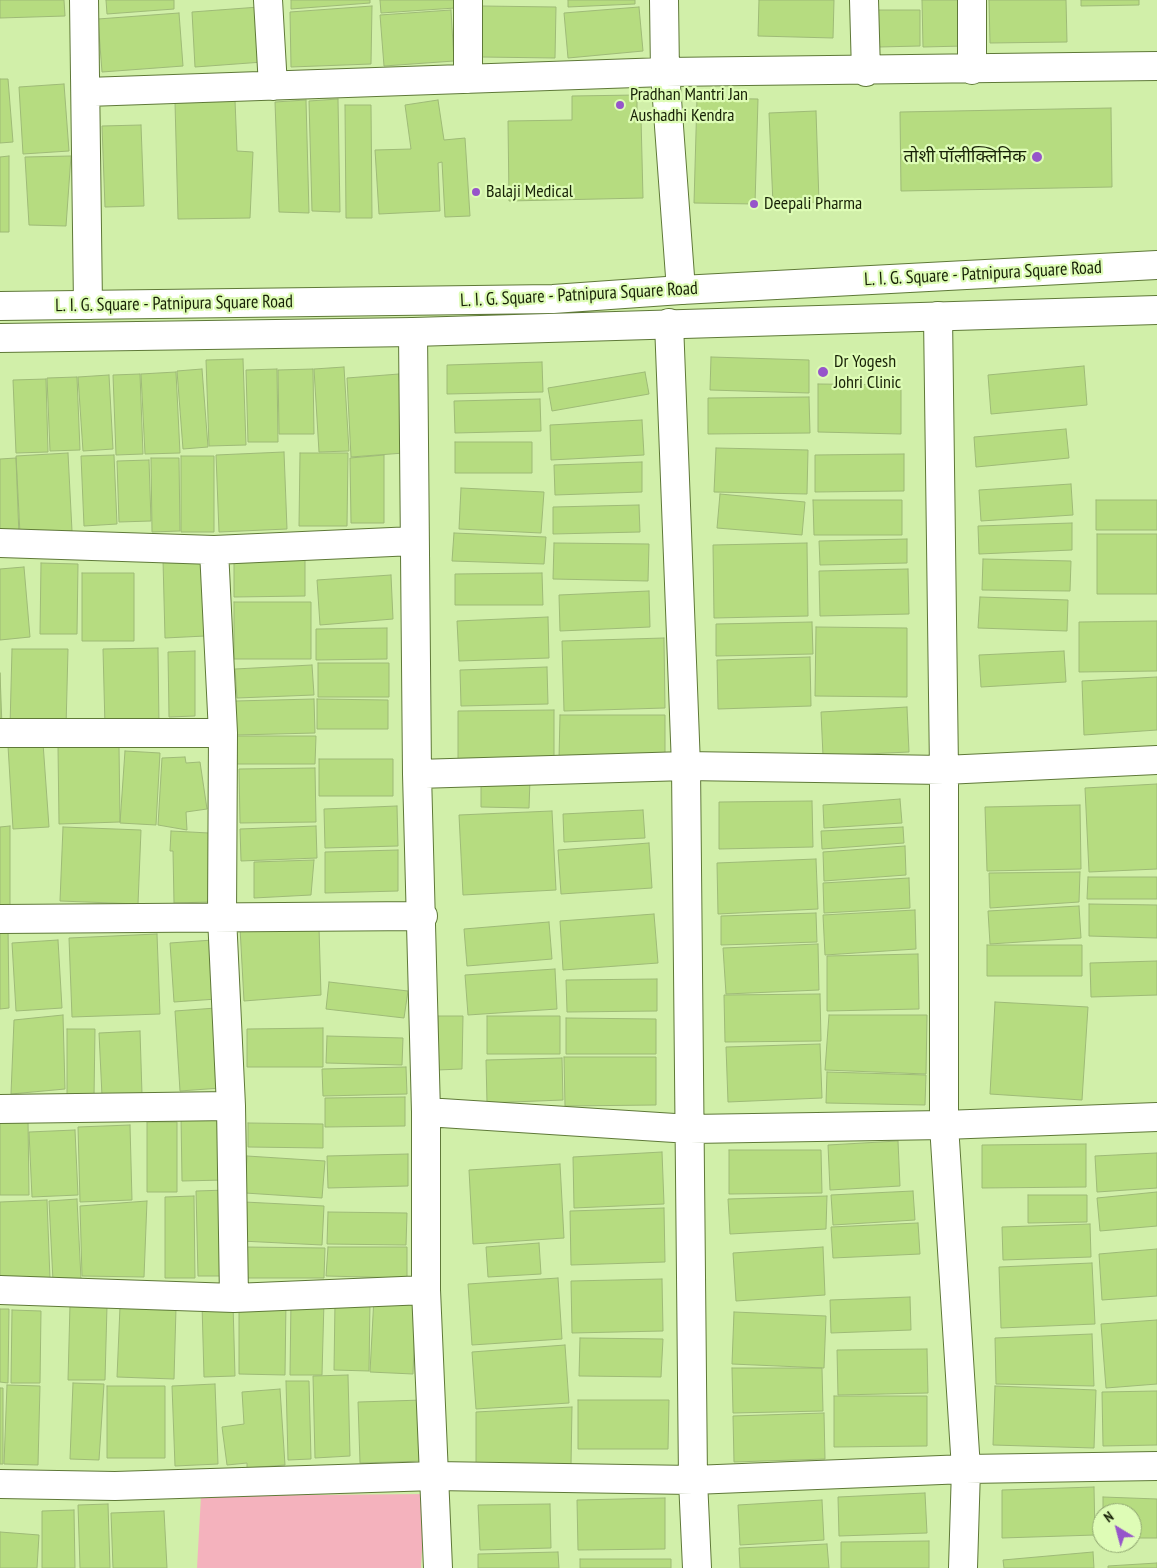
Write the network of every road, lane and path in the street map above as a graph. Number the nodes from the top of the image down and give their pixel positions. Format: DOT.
graph roads {
  1 [pos="84,0"];
  2 [pos="268,0"];
  3 [pos="468,0"];
  4 [pos="664,0"];
  5 [pos="864,0"];
  6 [pos="972,0"];
  7 [pos="1157,66"];
  8 [pos="972,70"];
  9 [pos="664,72"];
  10 [pos="866,72"];
  11 [pos="468,79"];
  12 [pos="273,86"];
  13 [pos="86,92"];
  14 [pos="1157,265"];
  15 [pos="681,290"];
  16 [pos="88,304"];
  17 [pos="0,306"];
  18 [pos="1157,310"];
  19 [pos="938,316"];
  20 [pos="669,323"];
  21 [pos="413,332"];
  22 [pos="0,338"];
  23 [pos="414,541"];
  24 [pos="0,543"];
  25 [pos="214,550"];
  26 [pos="223,733"];
  27 [pos="0,734"];
  28 [pos="1157,760"];
  29 [pos="686,766"];
  30 [pos="944,770"];
  31 [pos="418,774"];
  32 [pos="422,916"];
  33 [pos="222,917"];
  34 [pos="0,919"];
  35 [pos="231,1106"];
  36 [pos="0,1109"];
  37 [pos="426,1112"];
  38 [pos="1157,1117"];
  39 [pos="944,1125"];
  40 [pos="690,1130"];
  41 [pos="0,1290"];
  42 [pos="426,1290"];
  43 [pos="234,1298"];
  44 [pos="1157,1466"];
  45 [pos="966,1469"];
  46 [pos="435,1476"];
  47 [pos="693,1480"];
  48 [pos="0,1484"];
  49 [pos="438,1568"];
  50 [pos="697,1568"];
  51 [pos="963,1568"];
  1 -- 13 [label="street"];
  2 -- 12 [label="street"];
  3 -- 11 [label="street"];
  4 -- 9 [label="street"];
  5 -- 10 [label="street"];
  6 -- 8 [label="street"];
  7 -- 8 [label="street"];
  8 -- 10 [label="street"];
  9 -- 10 [label="street"];
  9 -- 11 [label="street"];
  9 -- 15 [label="street"];
  11 -- 12 [label="street"];
  12 -- 13 [label="street"];
  13 -- 16 [label="street"];
  14 -- 15 [label="street, L. I. G. Square - Patnipura Square Road"];
  15 -- 16 [label="street, L. I. G. Square - Patnipura Square Road"];
  16 -- 17 [label="street, L. I. G. Square - Patnipura Square Road"];
  18 -- 19 [label="street, L. I. G. Square - Patnipura Square Road"];
  19 -- 20 [label="street, L. I. G. Square - Patnipura Square Road"];
  19 -- 30 [label="street"];
  20 -- 21 [label="street, L. I. G. Square - Patnipura Square Road"];
  20 -- 29 [label="street"];
  21 -- 22 [label="street, L. I. G. Square - Patnipura Square Road"];
  21 -- 23 [label="street"];
  23 -- 25 [label="street"];
  23 -- 31 [label="street"];
  24 -- 25 [label="street"];
  25 -- 26 [label="street"];
  26 -- 27 [label="street"];
  26 -- 33 [label="street"];
  28 -- 30 [label="street"];
  29 -- 30 [label="street"];
  29 -- 31 [label="street"];
  29 -- 40 [label="street"];
  30 -- 39 [label="street"];
  31 -- 32 [label="street"];
  32 -- 33 [label="street"];
  32 -- 37 [label="street"];
  33 -- 34 [label="street"];
  33 -- 35 [label="street"];
  35 -- 36 [label="street"];
  35 -- 43 [label="street"];
  37 -- 40 [label="street"];
  37 -- 42 [label="street"];
  38 -- 39 [label="street"];
  39 -- 40 [label="street"];
  39 -- 45 [label="street"];
  40 -- 47 [label="street"];
  41 -- 43 [label="street"];
  42 -- 43 [label="street"];
  42 -- 46 [label="street"];
  44 -- 45 [label="street"];
  45 -- 47 [label="street"];
  45 -- 51 [label="street"];
  46 -- 47 [label="street"];
  46 -- 48 [label="street"];
  46 -- 49 [label="street"];
  47 -- 50 [label="street"];
}
